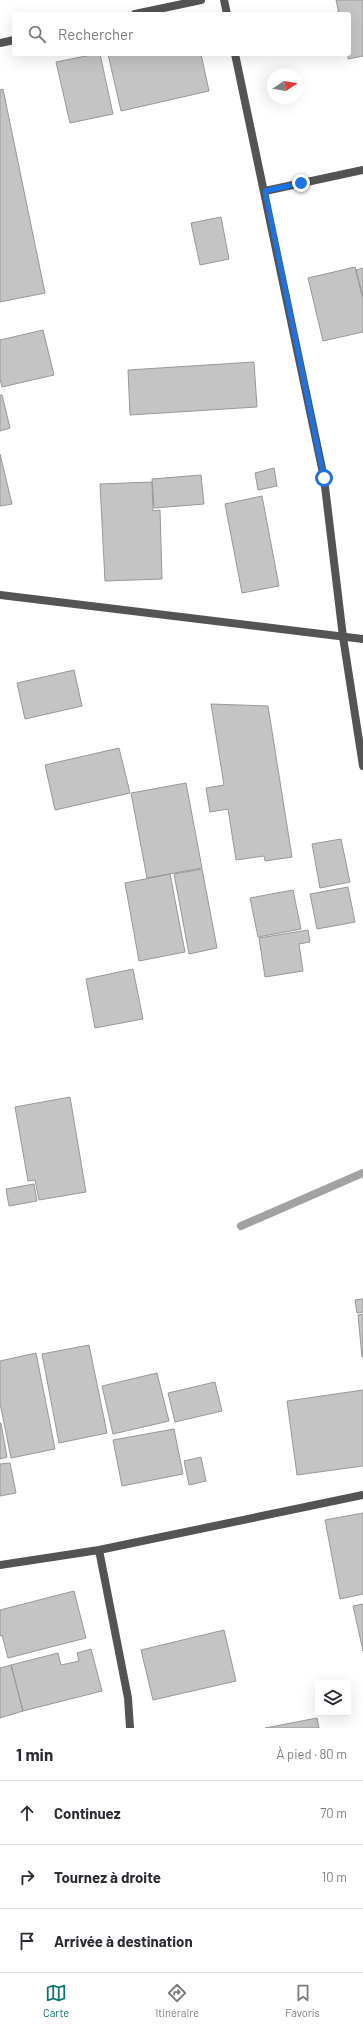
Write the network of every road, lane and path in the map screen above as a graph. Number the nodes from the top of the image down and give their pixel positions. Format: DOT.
graph roads {
  1 [pos="201,0"];
  2 [pos="224,0"];
  3 [pos="144,12"];
  4 [pos="227,12"];
  5 [pos="12,40"];
  6 [pos="0,43"];
  7 [pos="235,56"];
  8 [pos="363,170"];
  9 [pos="265,191"];
  10 [pos="0,595"];
  11 [pos="343,637"];
  12 [pos="363,639"];
  13 [pos="363,766"];
  14 [pos="363,1495"];
  15 [pos="99,1550"];
  16 [pos="0,1565"];
  17 [pos="130,1728"];
  1 -- 3 [label="street"];
  2 -- 4 [label="street"];
  5 -- 6 [label="street"];
  7 -- 9 [label="street"];
  8 -- 9 [label="street"];
  9 -- 11 [label="street"];
  10 -- 11 [label="street"];
  11 -- 12 [label="street"];
  11 -- 13 [label="street"];
  14 -- 15 [label="street"];
  15 -- 16 [label="street"];
  15 -- 17 [label="street"];
}
